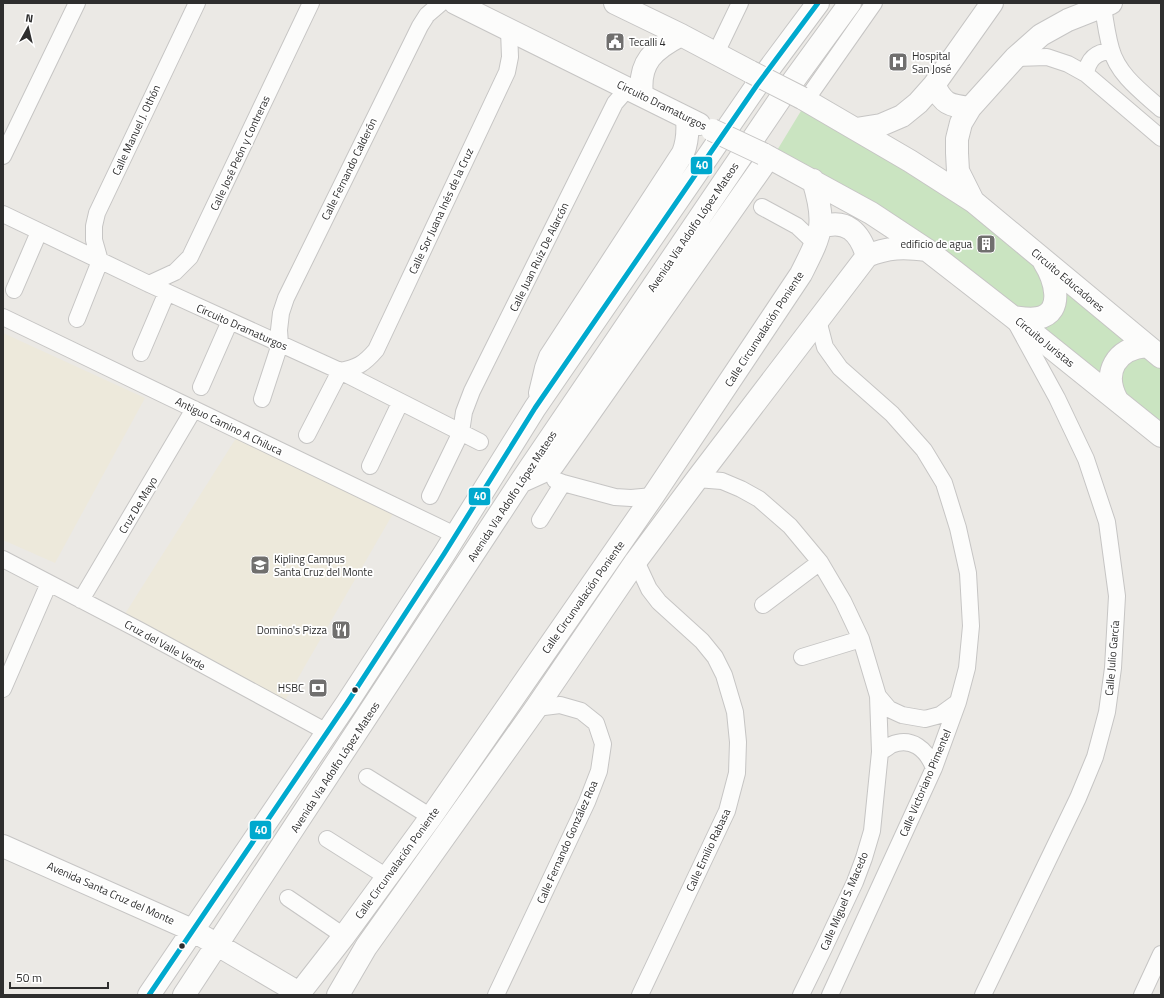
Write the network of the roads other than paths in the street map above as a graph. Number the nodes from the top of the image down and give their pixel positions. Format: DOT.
graph roads {
  1 [pos="77,3"];
  2 [pos="197,3"];
  3 [pos="311,3"];
  4 [pos="441,3"];
  5 [pos="455,3"];
  6 [pos="740,3"];
  7 [pos="818,3"];
  8 [pos="850,3"];
  9 [pos="874,3"];
  10 [pos="992,3"];
  11 [pos="618,4"];
  12 [pos="1107,5"];
  13 [pos="509,30"];
  14 [pos="681,35"];
  15 [pos="1111,51"];
  16 [pos="716,54"];
  17 [pos="1015,58"];
  18 [pos="1086,74"];
  19 [pos="934,85"];
  20 [pos="636,92"];
  21 [pos="804,99"];
  22 [pos="970,108"];
  23 [pos="1161,109"];
  24 [pos="687,118"];
  25 [pos="856,129"];
  26 [pos="1161,138"];
  27 [pos="766,155"];
  28 [pos="3,156"];
  29 [pos="813,180"];
  30 [pos="974,202"];
  31 [pos="762,206"];
  32 [pos="3,214"];
  33 [pos="40,232"];
  34 [pos="819,236"];
  35 [pos="927,250"];
  36 [pos="867,256"];
  37 [pos="1042,258"];
  38 [pos="100,261"];
  39 [pos="149,284"];
  40 [pos="14,290"];
  41 [pos="167,292"];
  42 [pos="3,317"];
  43 [pos="1013,317"];
  44 [pos="77,319"];
  45 [pos="818,320"];
  46 [pos="230,321"];
  47 [pos="280,344"];
  48 [pos="1154,352"];
  49 [pos="141,353"];
  50 [pos="340,372"];
  51 [pos="201,387"];
  52 [pos="262,399"];
  53 [pos="1118,400"];
  54 [pos="400,403"];
  55 [pos="536,408"];
  56 [pos="194,410"];
  57 [pos="461,432"];
  58 [pos="307,435"];
  59 [pos="1161,436"];
  60 [pos="480,442"];
  61 [pos="370,466"];
  62 [pos="697,478"];
  63 [pos="521,481"];
  64 [pos="430,496"];
  65 [pos="653,496"];
  66 [pos="540,520"];
  67 [pos="455,535"];
  68 [pos="3,559"];
  69 [pos="636,561"];
  70 [pos="820,562"];
  71 [pos="49,583"];
  72 [pos="81,600"];
  73 [pos="763,604"];
  74 [pos="861,640"];
  75 [pos="802,657"];
  76 [pos="3,689"];
  77 [pos="878,696"];
  78 [pos="958,702"];
  79 [pos="536,708"];
  80 [pos="327,732"];
  81 [pos="880,752"];
  82 [pos="934,768"];
  83 [pos="367,777"];
  84 [pos="430,817"];
  85 [pos="328,839"];
  86 [pos="3,846"];
  87 [pos="387,876"];
  88 [pos="288,898"];
  89 [pos="192,930"];
  90 [pos="344,936"];
  91 [pos="218,944"];
  92 [pos="1161,954"];
  93 [pos="299,994"];
  94 [pos="149,995"];
  95 [pos="184,995"];
  96 [pos="338,995"];
  97 [pos="496,995"];
  98 [pos="640,995"];
  99 [pos="801,995"];
  100 [pos="830,995"];
  101 [pos="983,995"];
  102 [pos="1142,995"];
  1 -- 28 [label="street"];
  2 -- 38 [label="street, Calle Manuel J. Othón"];
  3 -- 39 [label="street, Calle José Peón y Contreras"];
  4 -- 47 [label="street, Calle Fernando Calderón"];
  5 -- 13 [label="main road, Circuito Dramaturgos"];
  6 -- 16 [label="street"];
  7 -- 55 [label="main road"];
  8 -- 63 [label="main road, Avenida Via Adolfo López Mateos"];
  9 -- 21 [label="street"];
  10 -- 19 [label="main road"];
  11 -- 14 [label="main road, Circuito Educadores"];
  12 -- 15 [label="street"];
  12 -- 17 [label="main road, Circuito Educadores"];
  13 -- 20 [label="main road, Circuito Dramaturgos"];
  13 -- 50 [label="street, Calle Sor Juana Inés de la Cruz"];
  14 -- 16 [label="main road, Circuito Educadores"];
  14 -- 20 [label="main road"];
  15 -- 18 [label="street"];
  15 -- 23 [label="street"];
  16 -- 21 [label="main road, Circuito Educadores, bridge"];
  17 -- 18 [label="street"];
  17 -- 22 [label="main road, Circuito Educadores"];
  18 -- 26 [label="street"];
  19 -- 22 [label="main road"];
  19 -- 25 [label="main road"];
  20 -- 24 [label="main road, Circuito Dramaturgos"];
  20 -- 57 [label="street, Calle Juan Ruíz De Alarcón"];
  21 -- 25 [label="main road, Circuito Educadores"];
  22 -- 30 [label="main road, Circuito Educadores"];
  24 -- 27 [label="main road, Circuito Dramaturgos, bridge"];
  24 -- 55 [label="main road"];
  25 -- 30 [label="main road, Circuito Educadores"];
  27 -- 29 [label="main road, Circuito Dramaturgos"];
  27 -- 63 [label="main road"];
  29 -- 34 [label="main road, Calle Circunvalación Poniente"];
  29 -- 35 [label="main road, Circuito Dramaturgos"];
  30 -- 37 [label="main road, Circuito Educadores"];
  31 -- 34 [label="street"];
  32 -- 33 [label="street, Circuito Dramaturgos"];
  33 -- 38 [label="street, Circuito Dramaturgos"];
  33 -- 40 [label="street"];
  34 -- 36 [label="main road"];
  34 -- 65 [label="main road, Calle Circunvalación Poniente"];
  35 -- 36 [label="main road"];
  35 -- 43 [label="main road, Circuito Juristas"];
  36 -- 45 [label="main road, Calle Circunvalación Poniente"];
  37 -- 43 [label="main road"];
  37 -- 48 [label="main road, Circuito Educadores"];
  38 -- 39 [label="street, Circuito Dramaturgos"];
  38 -- 44 [label="street"];
  39 -- 41 [label="street, Circuito Dramaturgos"];
  41 -- 46 [label="street, Circuito Dramaturgos"];
  41 -- 49 [label="street"];
  42 -- 56 [label="street, Antiguo Camino A Chiluca"];
  43 -- 53 [label="main road, Circuito Juristas"];
  43 -- 101 [label="street, Calle Julio García"];
  45 -- 62 [label="main road, Calle Circunvalación Poniente"];
  45 -- 78 [label="street, Calle Victoriano Pimentel"];
  46 -- 47 [label="street, Circuito Dramaturgos"];
  46 -- 51 [label="street"];
  47 -- 50 [label="street, Circuito Dramaturgos"];
  47 -- 52 [label="street, Calle Fernando Calderón"];
  48 -- 53 [label="main road"];
  50 -- 54 [label="street, Circuito Dramaturgos"];
  50 -- 58 [label="street"];
  53 -- 59 [label="main road, Circuito Juristas"];
  54 -- 57 [label="street, Circuito Dramaturgos"];
  54 -- 61 [label="street"];
  55 -- 67 [label="main road"];
  56 -- 67 [label="street, Antiguo Camino A Chiluca"];
  56 -- 72 [label="street, Cruz De Mayo"];
  57 -- 60 [label="street, Circuito Dramaturgos"];
  57 -- 64 [label="street, Calle Juan Ruíz De Alarcón"];
  62 -- 69 [label="main road, Calle Circunvalación Poniente"];
  62 -- 70 [label="street, Calle Miguel S. Macedo"];
  63 -- 91 [label="main road, Avenida Via Adolfo López Mateos"];
  65 -- 66 [label="street"];
  65 -- 84 [label="main road, Calle Circunvalación Poniente"];
  67 -- 80 [label="main road"];
  68 -- 71 [label="street, Cruz del Valle Verde"];
  69 -- 79 [label="main road, Calle Circunvalación Poniente"];
  69 -- 98 [label="street, Calle Emilio Rabasa"];
  70 -- 73 [label="street"];
  70 -- 74 [label="street, Calle Miguel S. Macedo"];
  71 -- 72 [label="street, Cruz del Valle Verde"];
  71 -- 76 [label="street"];
  72 -- 80 [label="street, Cruz del Valle Verde"];
  74 -- 75 [label="street"];
  74 -- 77 [label="street, Calle Miguel S. Macedo"];
  77 -- 78 [label="street"];
  77 -- 81 [label="street, Calle Miguel S. Macedo"];
  78 -- 82 [label="street, Calle Victoriano Pimentel"];
  79 -- 96 [label="main road, Calle Circunvalación Poniente"];
  79 -- 97 [label="street, Calle Fernando González Roa"];
  80 -- 89 [label="main road"];
  81 -- 82 [label="street"];
  81 -- 99 [label="street, Calle Miguel S. Macedo"];
  82 -- 100 [label="street, Calle Victoriano Pimentel"];
  83 -- 84 [label="street"];
  84 -- 87 [label="main road, Calle Circunvalación Poniente"];
  85 -- 87 [label="street"];
  86 -- 89 [label="main road, Avenida Santa Cruz del Monte"];
  87 -- 90 [label="main road, Calle Circunvalación Poniente"];
  88 -- 90 [label="street"];
  89 -- 91 [label="main road, Avenida Santa Cruz del Monte"];
  89 -- 94 [label="main road"];
  90 -- 93 [label="main road, Calle Circunvalación Poniente"];
  91 -- 93 [label="main road, Avenida Santa Cruz del Monte"];
  91 -- 95 [label="main road, Avenida Via Adolfo López Mateos"];
  92 -- 102 [label="street"];
}
